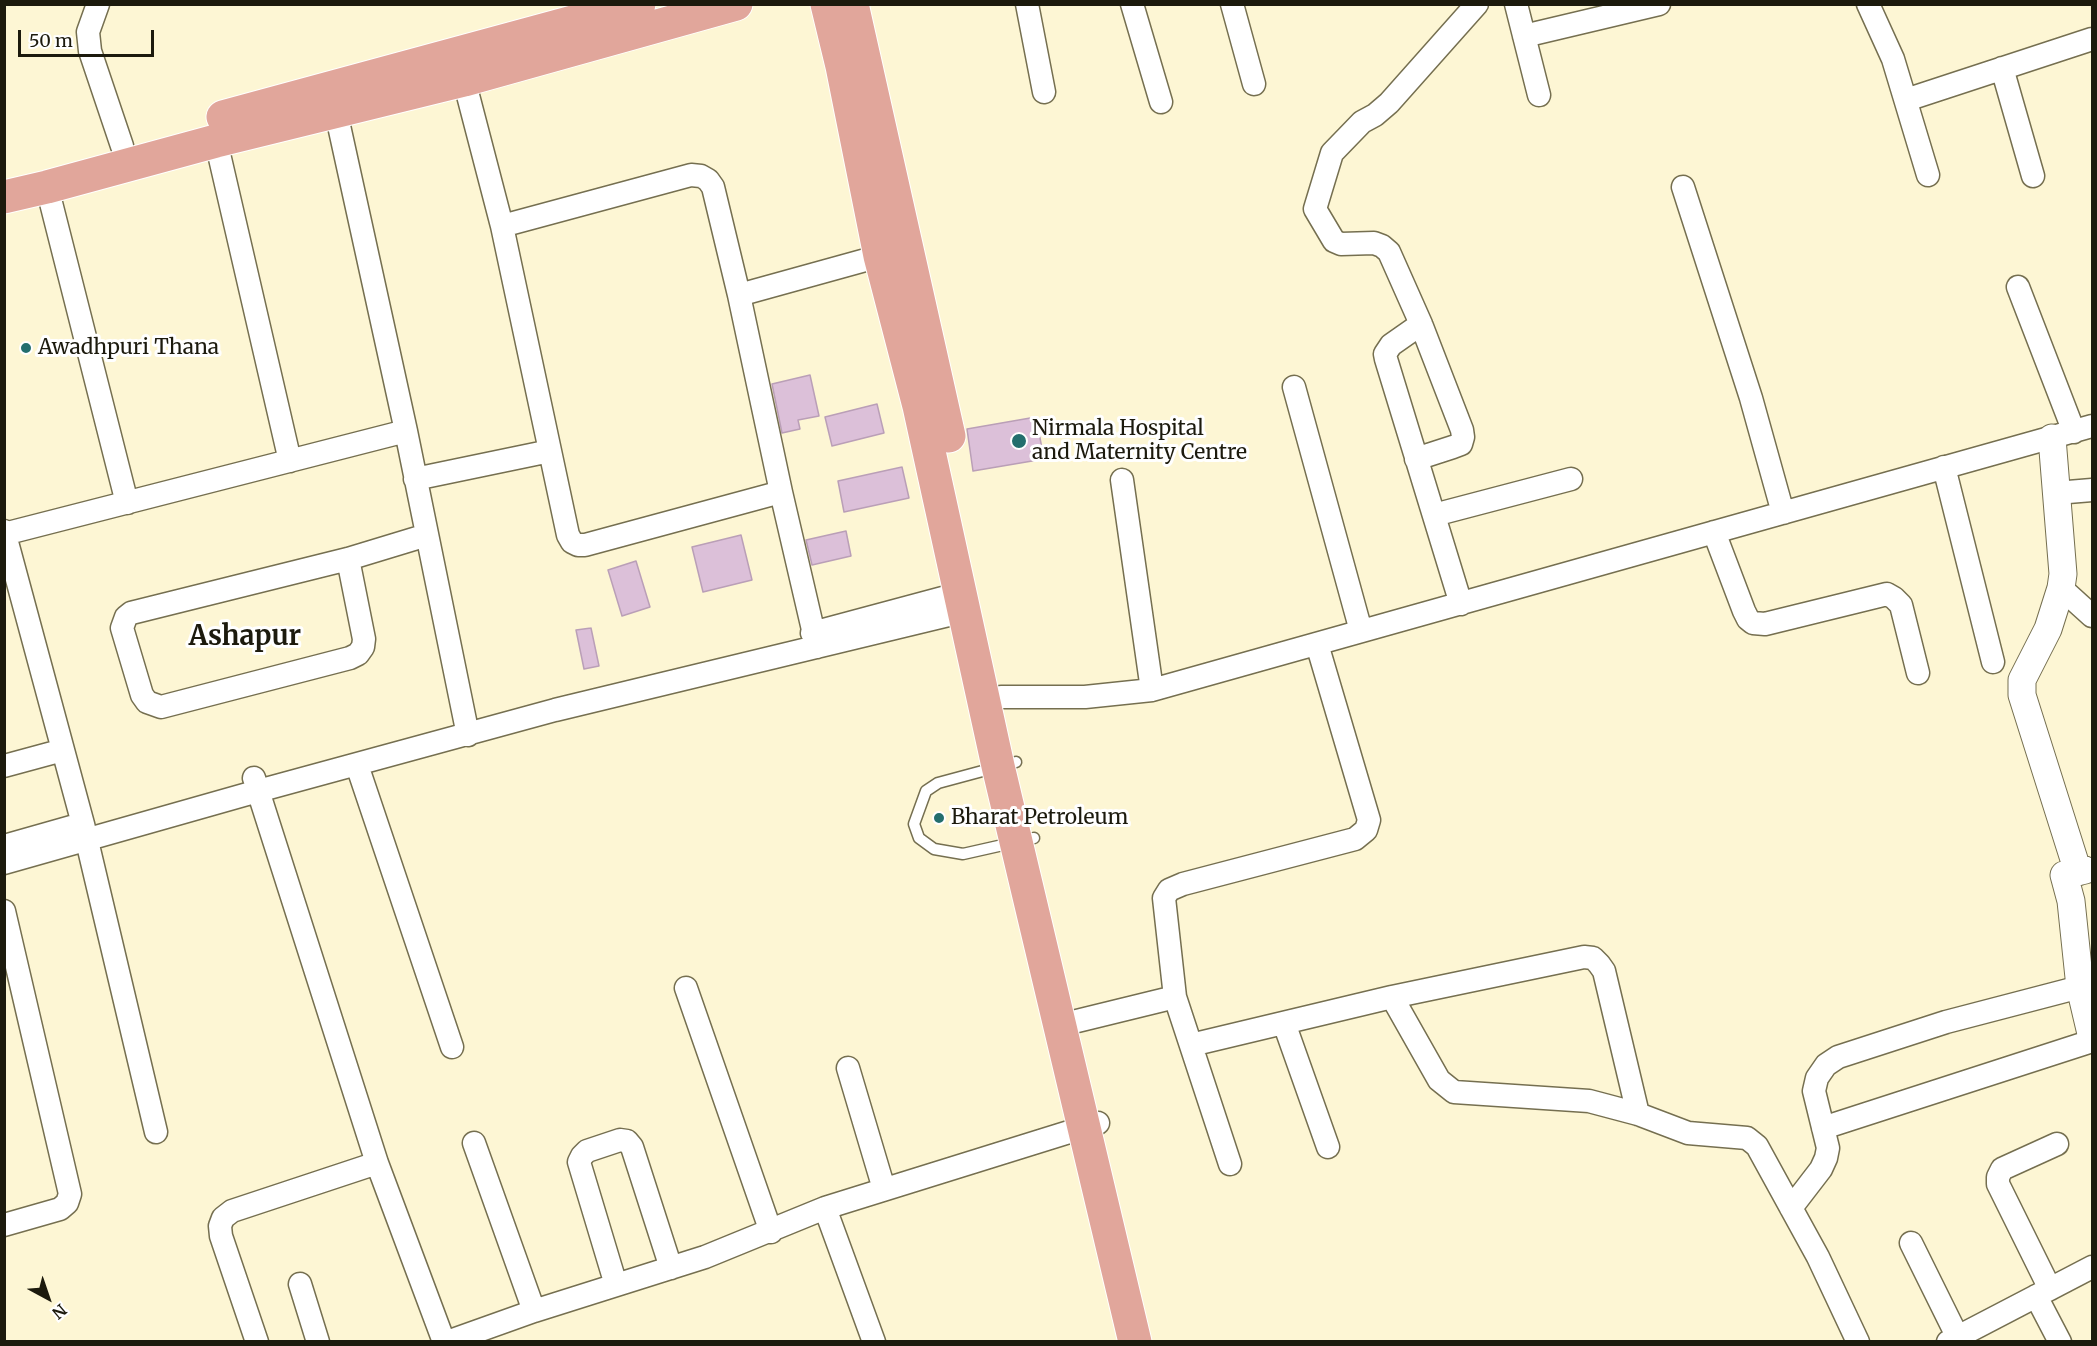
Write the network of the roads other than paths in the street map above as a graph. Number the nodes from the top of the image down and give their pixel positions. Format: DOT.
graph roads {
  1 [pos="98,4"];
  2 [pos="639,4"];
  3 [pos="736,4"];
  4 [pos="827,4"];
  5 [pos="852,4"];
  6 [pos="1027,4"];
  7 [pos="1132,4"];
  8 [pos="1232,4"];
  9 [pos="1477,4"];
  10 [pos="1516,4"];
  11 [pos="1659,4"];
  12 [pos="1868,4"];
  13 [pos="1524,36"];
  14 [pos="2092,39"];
  15 [pos="853,64"];
  16 [pos="2002,68"];
  17 [pos="464,80"];
  18 [pos="1254,84"];
  19 [pos="1044,92"];
  20 [pos="1539,96"];
  21 [pos="1906,100"];
  22 [pos="1161,102"];
  23 [pos="336,112"];
  24 [pos="216,141"];
  25 [pos="122,146"];
  26 [pos="1928,175"];
  27 [pos="4,176"];
  28 [pos="2033,176"];
  29 [pos="47,187"];
  30 [pos="1683,187"];
  31 [pos="4,196"];
  32 [pos="502,226"];
  33 [pos="880,256"];
  34 [pos="2018,287"];
  35 [pos="740,295"];
  36 [pos="1421,324"];
  37 [pos="1294,387"];
  38 [pos="406,431"];
  39 [pos="2073,432"];
  40 [pos="550,451"];
  41 [pos="1416,459"];
  42 [pos="290,461"];
  43 [pos="1944,467"];
  44 [pos="415,479"];
  45 [pos="1570,479"];
  46 [pos="1122,480"];
  47 [pos="2092,490"];
  48 [pos="781,492"];
  49 [pos="2056,493"];
  50 [pos="127,503"];
  51 [pos="1783,513"];
  52 [pos="1434,515"];
  53 [pos="1714,532"];
  54 [pos="5,533"];
  55 [pos="427,535"];
  56 [pos="348,559"];
  57 [pos="2061,588"];
  58 [pos="963,602"];
  59 [pos="1461,604"];
  60 [pos="2092,616"];
  61 [pos="1361,631"];
  62 [pos="815,640"];
  63 [pos="1317,644"];
  64 [pos="1993,662"];
  65 [pos="1918,673"];
  66 [pos="1152,690"];
  67 [pos="1002,697"];
  68 [pos="466,728"];
  69 [pos="63,750"];
  70 [pos="1007,764"];
  71 [pos="357,765"];
  72 [pos="4,766"];
  73 [pos="256,784"];
  74 [pos="85,831"];
  75 [pos="1025,840"];
  76 [pos="4,846"];
  77 [pos="4,863"];
  78 [pos="2085,870"];
  79 [pos="4,911"];
  80 [pos="2080,987"];
  81 [pos="686,988"];
  82 [pos="1392,997"];
  83 [pos="1175,998"];
  84 [pos="1077,1021"];
  85 [pos="1284,1023"];
  86 [pos="2092,1039"];
  87 [pos="1191,1045"];
  88 [pos="452,1047"];
  89 [pos="848,1068"];
  90 [pos="1638,1114"];
  91 [pos="1092,1125"];
  92 [pos="1823,1128"];
  93 [pos="156,1132"];
  94 [pos="474,1143"];
  95 [pos="2057,1144"];
  96 [pos="1328,1147"];
  97 [pos="377,1163"];
  98 [pos="1230,1164"];
  99 [pos="884,1189"];
  100 [pos="825,1208"];
  101 [pos="1791,1208"];
  102 [pos="4,1226"];
  103 [pos="771,1232"];
  104 [pos="1911,1243"];
  105 [pos="2092,1267"];
  106 [pos="671,1268"];
  107 [pos="300,1284"];
  108 [pos="616,1285"];
  109 [pos="2043,1293"];
  110 [pos="534,1311"];
  111 [pos="1956,1340"];
  112 [pos="257,1341"];
  113 [pos="318,1341"];
  114 [pos="445,1341"];
  115 [pos="874,1341"];
  116 [pos="1135,1341"];
  117 [pos="1152,1341"];
  118 [pos="1858,1341"];
  119 [pos="2060,1341"];
  1 -- 25 [label="street"];
  2 -- 25 [label="main road"];
  3 -- 17 [label="main road"];
  4 -- 15 [label="main road"];
  5 -- 15 [label="main road"];
  6 -- 19 [label="street"];
  7 -- 22 [label="street"];
  8 -- 18 [label="street"];
  9 -- 36 [label="street"];
  10 -- 13 [label="street"];
  11 -- 13 [label="street"];
  12 -- 21 [label="street"];
  13 -- 20 [label="street"];
  14 -- 16 [label="street"];
  15 -- 33 [label="main road"];
  15 -- 67 [label="main road"];
  16 -- 21 [label="street"];
  16 -- 28 [label="street"];
  17 -- 23 [label="main road"];
  17 -- 32 [label="street"];
  21 -- 26 [label="street"];
  23 -- 24 [label="main road"];
  23 -- 38 [label="street"];
  24 -- 29 [label="main road"];
  24 -- 42 [label="street"];
  25 -- 27 [label="main road"];
  29 -- 31 [label="main road"];
  29 -- 50 [label="street"];
  30 -- 51 [label="street"];
  32 -- 35 [label="street"];
  32 -- 40 [label="street"];
  33 -- 35 [label="street"];
  33 -- 58 [label="main road"];
  34 -- 39 [label="street"];
  35 -- 48 [label="street"];
  36 -- 41 [label="street"];
  36 -- 41 [label="street"];
  37 -- 61 [label="street"];
  38 -- 42 [label="street"];
  38 -- 44 [label="street"];
  39 -- 43 [label="street"];
  39 -- 49 [label="street"];
  40 -- 44 [label="street"];
  40 -- 48 [label="street"];
  41 -- 52 [label="street"];
  42 -- 50 [label="street"];
  43 -- 51 [label="street"];
  43 -- 64 [label="street"];
  44 -- 55 [label="street"];
  45 -- 52 [label="street"];
  46 -- 66 [label="street"];
  47 -- 49 [label="street"];
  48 -- 62 [label="street"];
  49 -- 57 [label="street"];
  50 -- 54 [label="street"];
  51 -- 53 [label="street"];
  52 -- 59 [label="street"];
  53 -- 59 [label="street"];
  53 -- 65 [label="street"];
  54 -- 69 [label="street"];
  55 -- 56 [label="street"];
  55 -- 68 [label="street"];
  56 -- 56 [label="street"];
  57 -- 60 [label="street"];
  57 -- 78 [label="street"];
  58 -- 62 [label="street"];
  58 -- 70 [label="main road"];
  59 -- 61 [label="street"];
  61 -- 63 [label="street"];
  62 -- 68 [label="street"];
  63 -- 66 [label="street"];
  63 -- 83 [label="street"];
  66 -- 67 [label="street"];
  67 -- 70 [label="main road"];
  68 -- 71 [label="street"];
  68 -- 73 [label="street"];
  69 -- 72 [label="street"];
  69 -- 74 [label="street"];
  70 -- 75 [label="main road"];
  70 -- 75 [label="lane"];
  71 -- 73 [label="street"];
  71 -- 88 [label="street"];
  73 -- 74 [label="street"];
  73 -- 97 [label="street"];
  74 -- 76 [label="street"];
  74 -- 77 [label="street"];
  74 -- 93 [label="street"];
  75 -- 84 [label="main road"];
  75 -- 91 [label="main road"];
  78 -- 80 [label="street"];
  79 -- 102 [label="street"];
  80 -- 86 [label="street"];
  80 -- 92 [label="street"];
  81 -- 103 [label="street"];
  82 -- 85 [label="street"];
  82 -- 90 [label="street"];
  82 -- 90 [label="street"];
  83 -- 84 [label="street"];
  83 -- 87 [label="street"];
  84 -- 91 [label="main road"];
  85 -- 87 [label="street"];
  85 -- 96 [label="street"];
  86 -- 92 [label="street"];
  87 -- 98 [label="street"];
  89 -- 99 [label="street"];
  90 -- 101 [label="street"];
  91 -- 99 [label="street"];
  91 -- 116 [label="main road"];
  91 -- 117 [label="main road"];
  92 -- 101 [label="street"];
  94 -- 110 [label="street"];
  95 -- 109 [label="street"];
  97 -- 112 [label="street"];
  97 -- 114 [label="street"];
  99 -- 100 [label="street"];
  100 -- 103 [label="street"];
  100 -- 115 [label="street"];
  101 -- 118 [label="street"];
  103 -- 106 [label="street"];
  104 -- 111 [label="street"];
  105 -- 109 [label="street"];
  106 -- 108 [label="street"];
  106 -- 108 [label="street"];
  107 -- 113 [label="street"];
  108 -- 110 [label="street"];
  109 -- 111 [label="street"];
  109 -- 119 [label="street"];
  110 -- 114 [label="street"];
}
